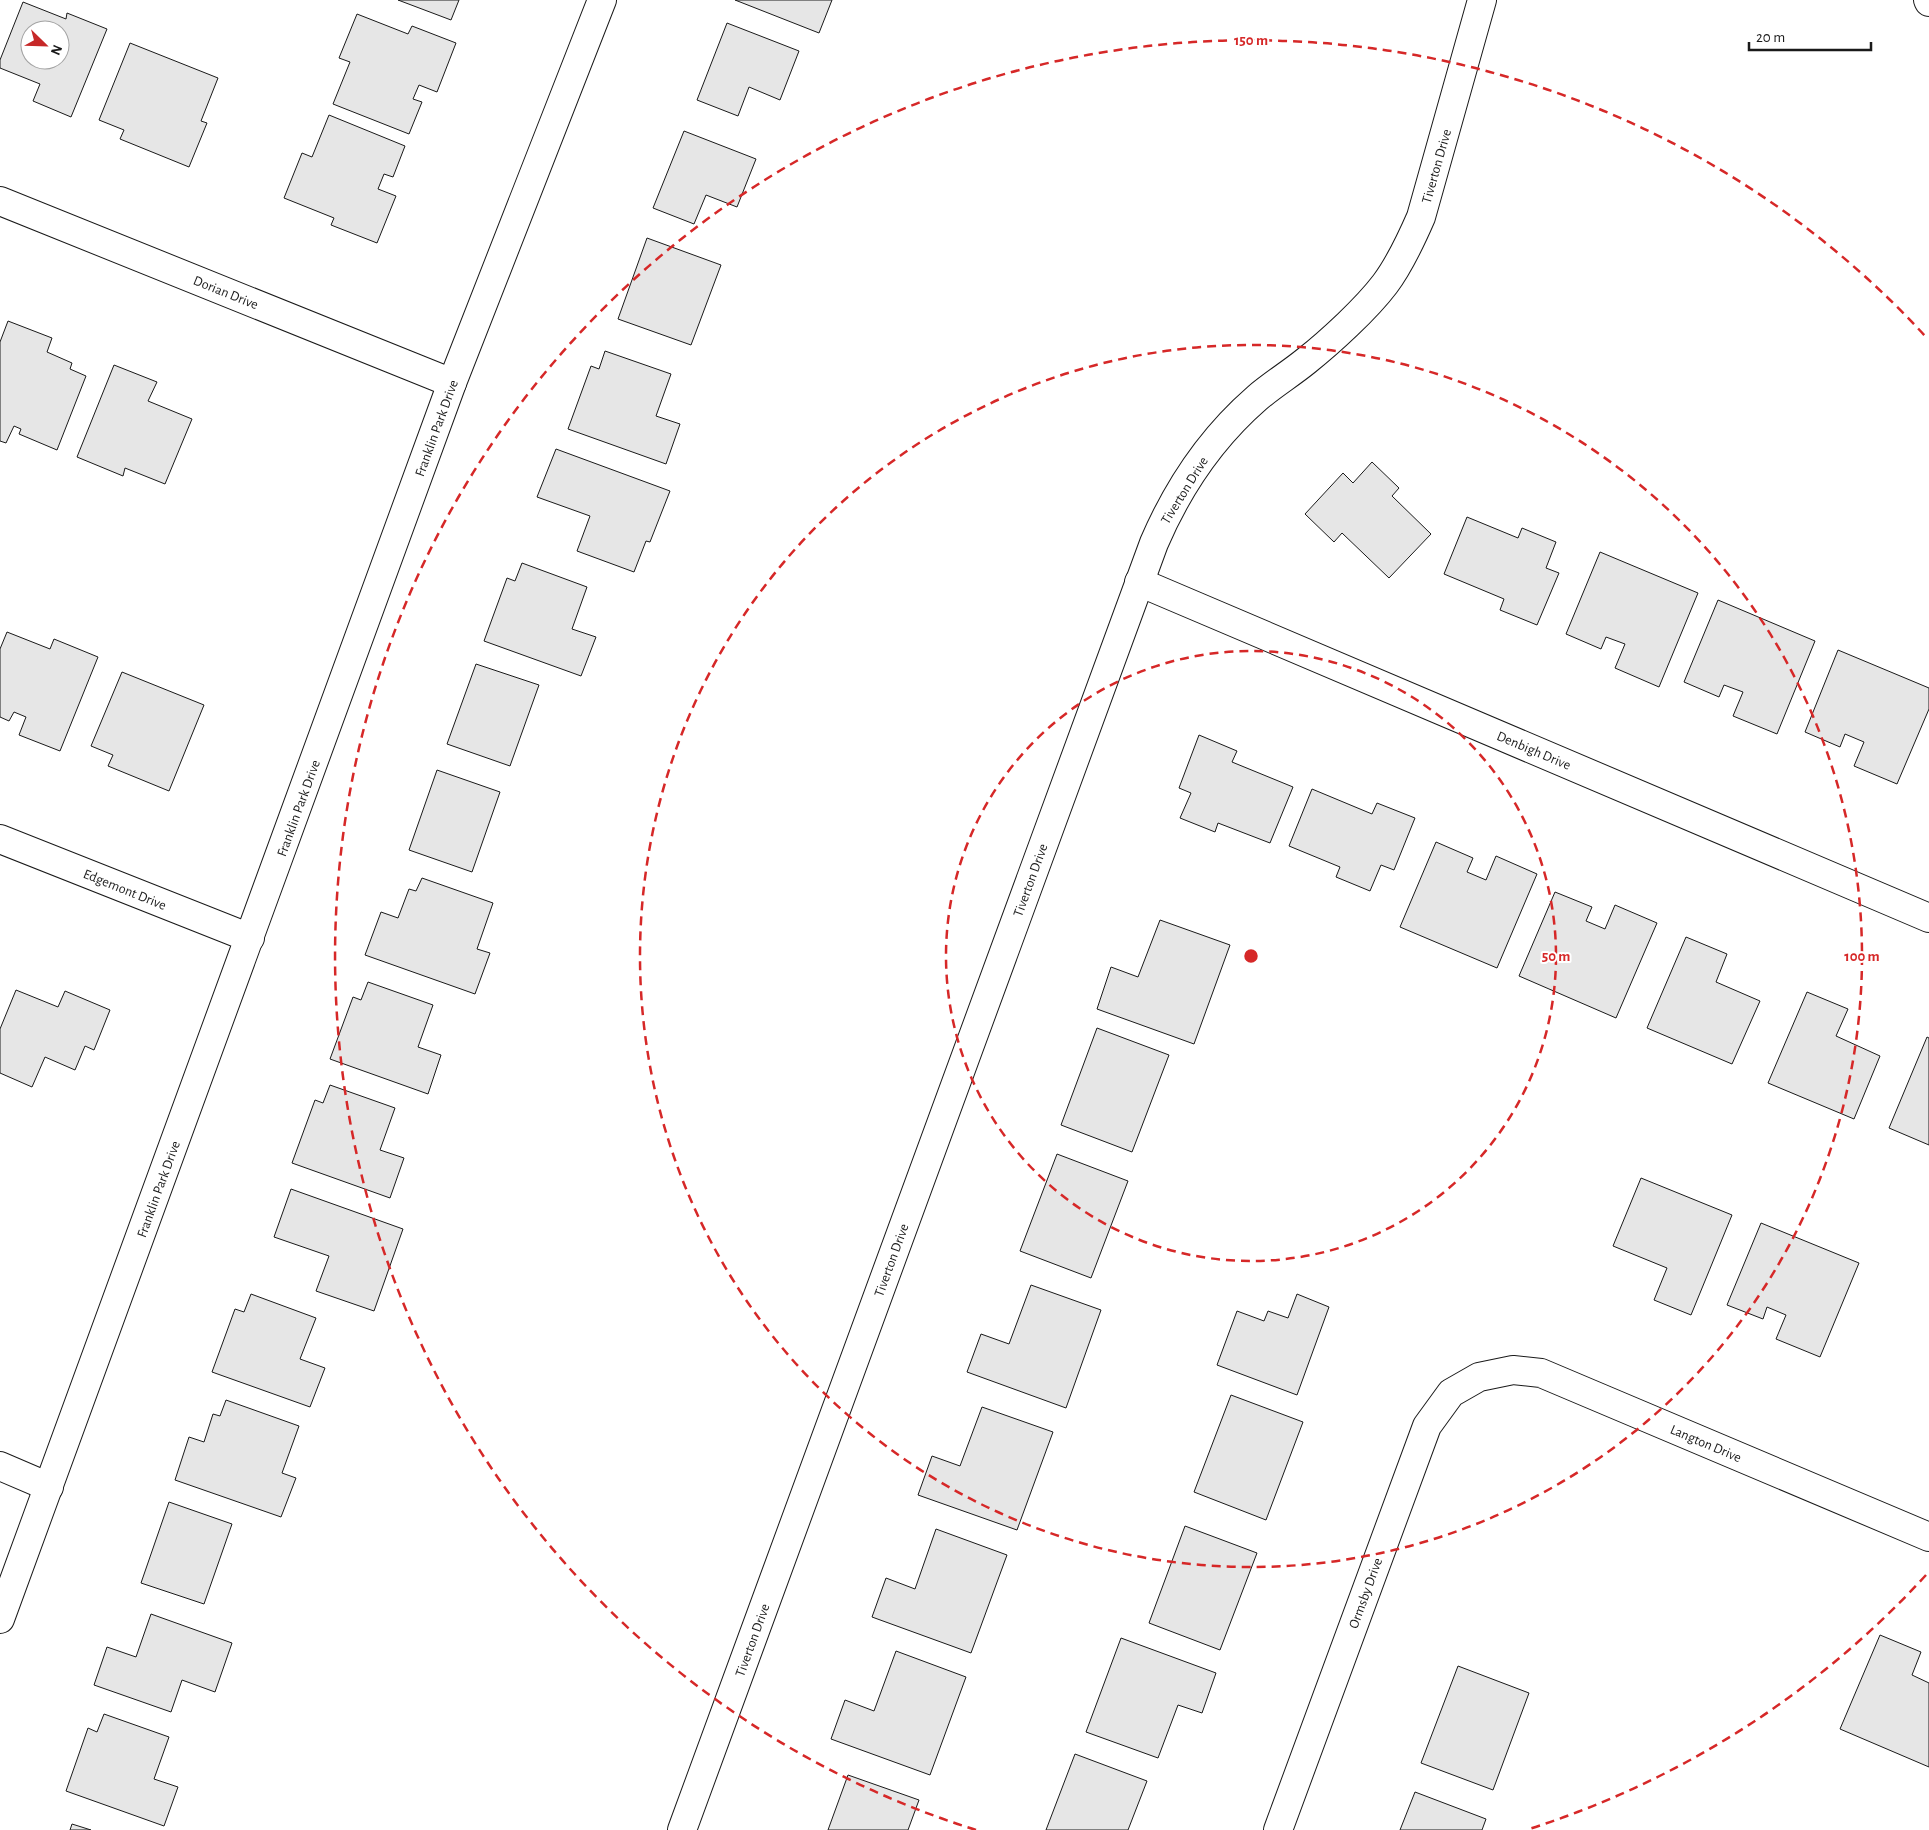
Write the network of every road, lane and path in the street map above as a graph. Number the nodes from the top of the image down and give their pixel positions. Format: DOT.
graph roads {
  1 [pos="602,0"];
  2 [pos="1482,0"];
  3 [pos="0,201"];
  4 [pos="452,383"];
  5 [pos="1139,582"];
  6 [pos="0,839"];
  7 [pos="1929,918"];
  8 [pos="250,938"];
  9 [pos="1479,1377"];
  10 [pos="0,1466"];
  11 [pos="49,1487"];
  12 [pos="1929,1537"];
  13 [pos="0,1619"];
  14 [pos="682,1830"];
  15 [pos="1278,1830"];
  1 -- 4 [label="street, Franklin Park Drive"];
  2 -- 5 [label="street, Tiverton Drive"];
  3 -- 4 [label="street, Dorian Drive"];
  4 -- 8 [label="street, Franklin Park Drive"];
  5 -- 7 [label="street, Denbigh Drive"];
  5 -- 14 [label="street, Tiverton Drive"];
  6 -- 8 [label="street, Edgemont Drive"];
  8 -- 11 [label="street, Franklin Park Drive"];
  9 -- 12 [label="street, Langton Drive"];
  9 -- 15 [label="street, Ormsby Drive"];
  10 -- 11 [label="street"];
  11 -- 13 [label="street, Franklin Park Drive"];
}
